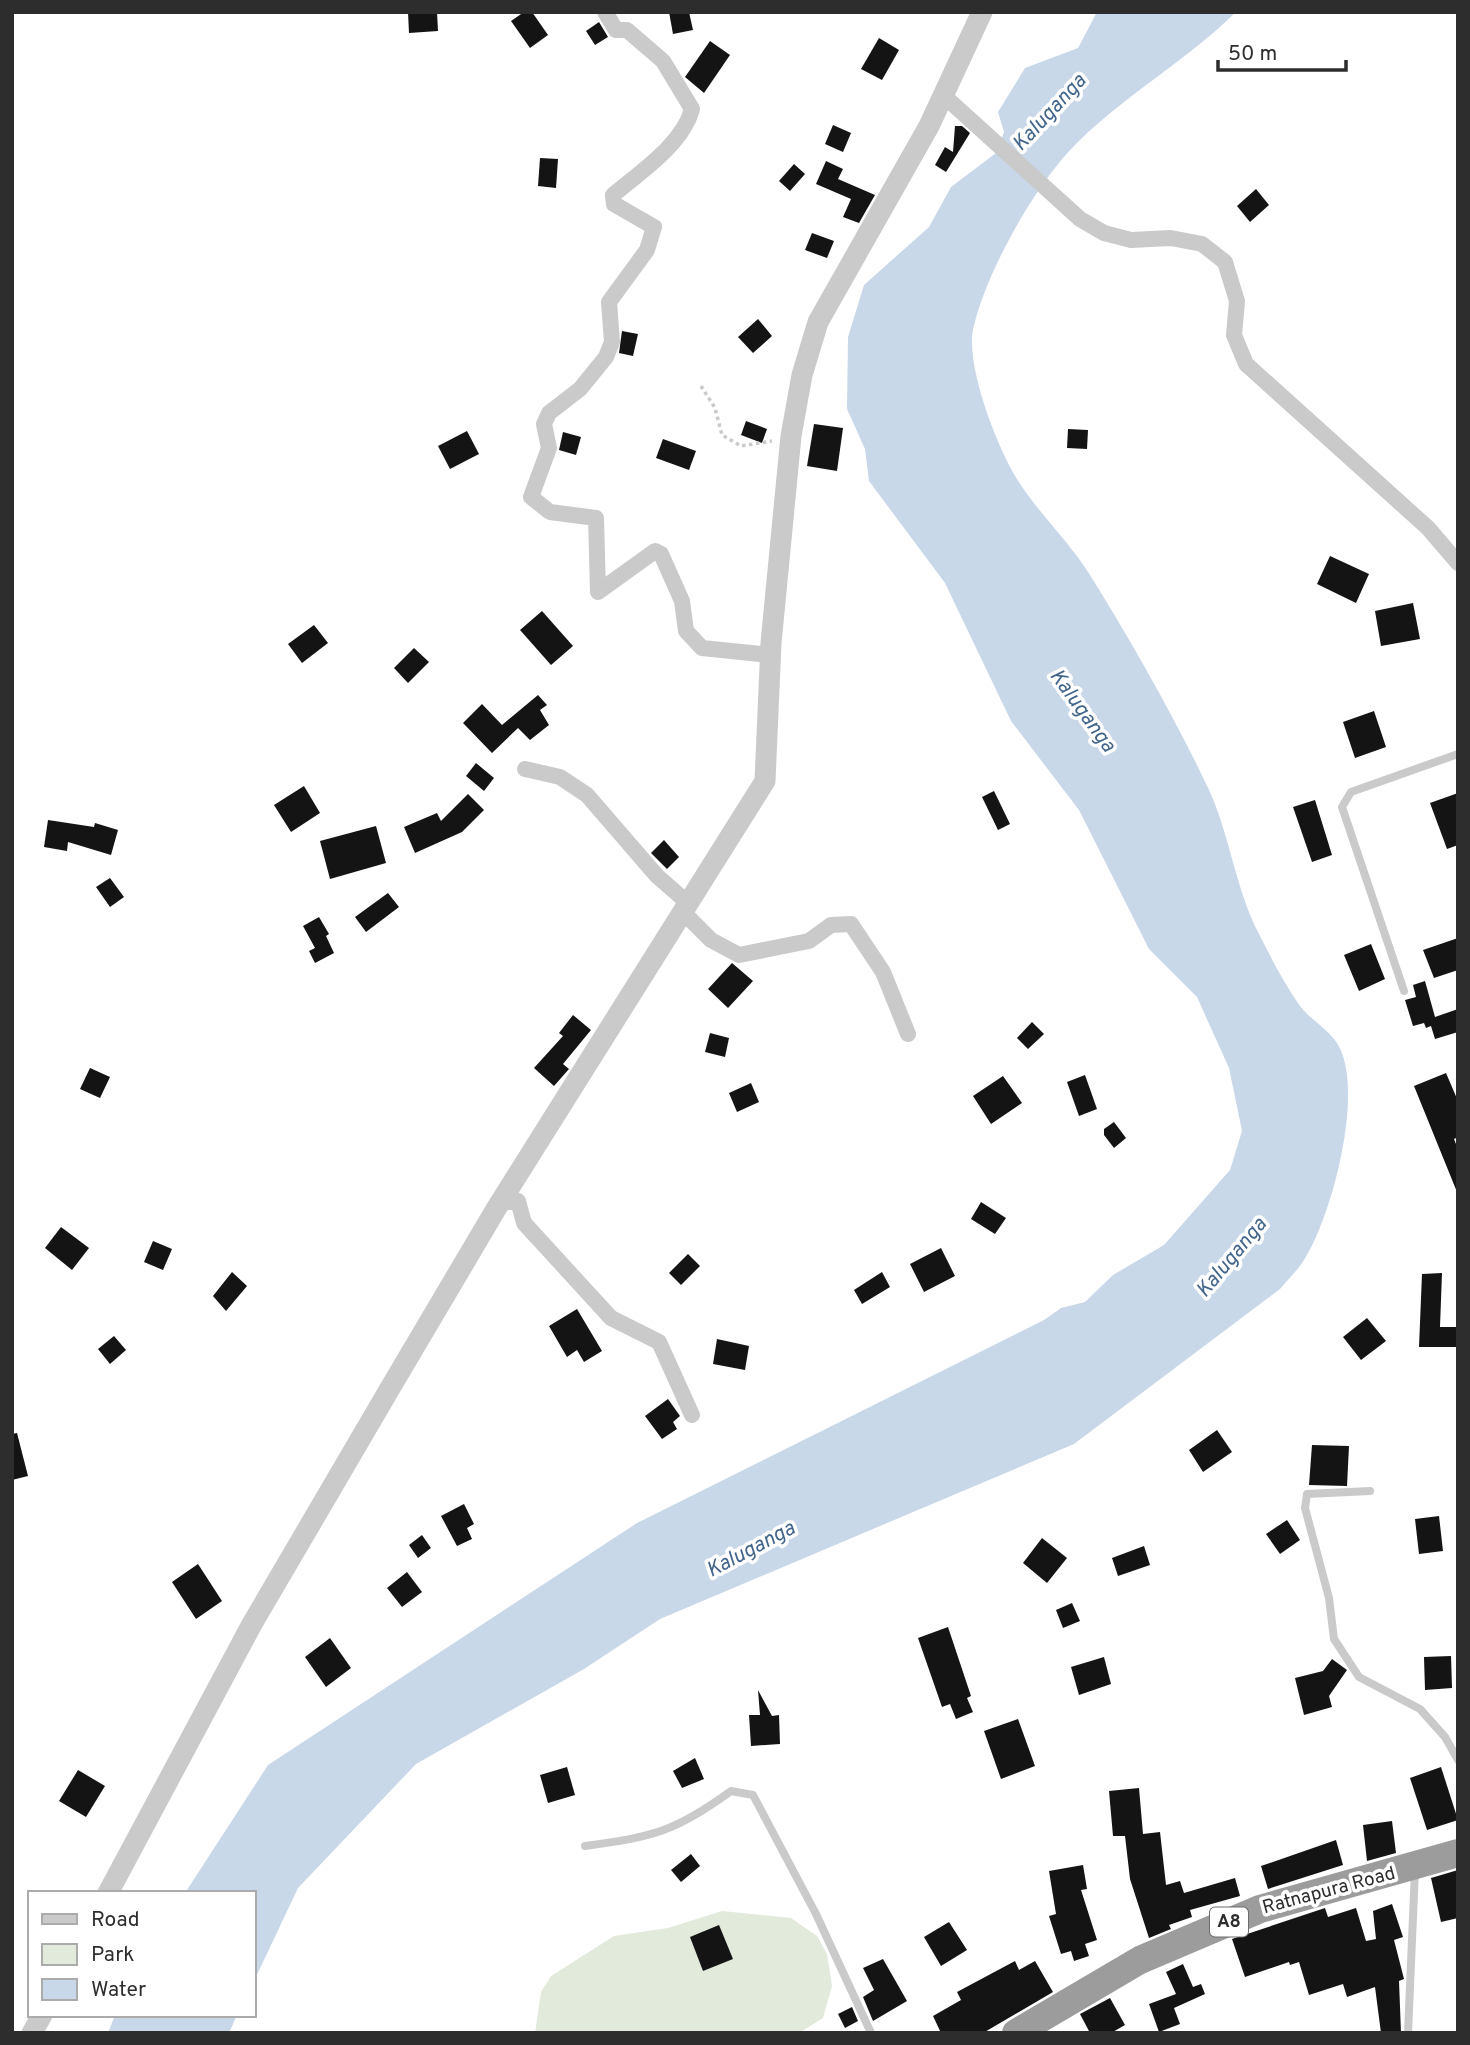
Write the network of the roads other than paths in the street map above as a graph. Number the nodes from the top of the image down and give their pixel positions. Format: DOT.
graph roads {
  1 [pos="606,12"];
  2 [pos="982,12"];
  3 [pos="943,95"];
  4 [pos="1458,563"];
  5 [pos="770,655"];
  6 [pos="1458,754"];
  7 [pos="524,769"];
  8 [pos="686,908"];
  9 [pos="1404,991"];
  10 [pos="908,1034"];
  11 [pos="500,1203"];
  12 [pos="692,1415"];
  13 [pos="1370,1491"];
  14 [pos="1458,1760"];
  15 [pos="585,1846"];
  16 [pos="1458,1853"];
  17 [pos="1415,1867"];
  18 [pos="108,1891"];
  19 [pos="41,2017"];
  20 [pos="32,2033"];
  21 [pos="872,2033"];
  22 [pos="1016,2033"];
  23 [pos="1408,2033"];
  1 -- 5 [label="street"];
  2 -- 3 [label="street"];
  3 -- 4 [label="street"];
  3 -- 5 [label="street"];
  5 -- 8 [label="street"];
  6 -- 9 [label="lane"];
  7 -- 8 [label="street"];
  8 -- 10 [label="street"];
  8 -- 11 [label="street"];
  11 -- 12 [label="street"];
  11 -- 18 [label="street"];
  13 -- 14 [label="lane"];
  15 -- 21 [label="lane"];
  16 -- 17 [label="highway, Ratnapura Road / A8"];
  17 -- 22 [label="highway, Ratnapura Road / A8"];
  17 -- 23 [label="lane"];
  19 -- 20 [label="street"];
}
